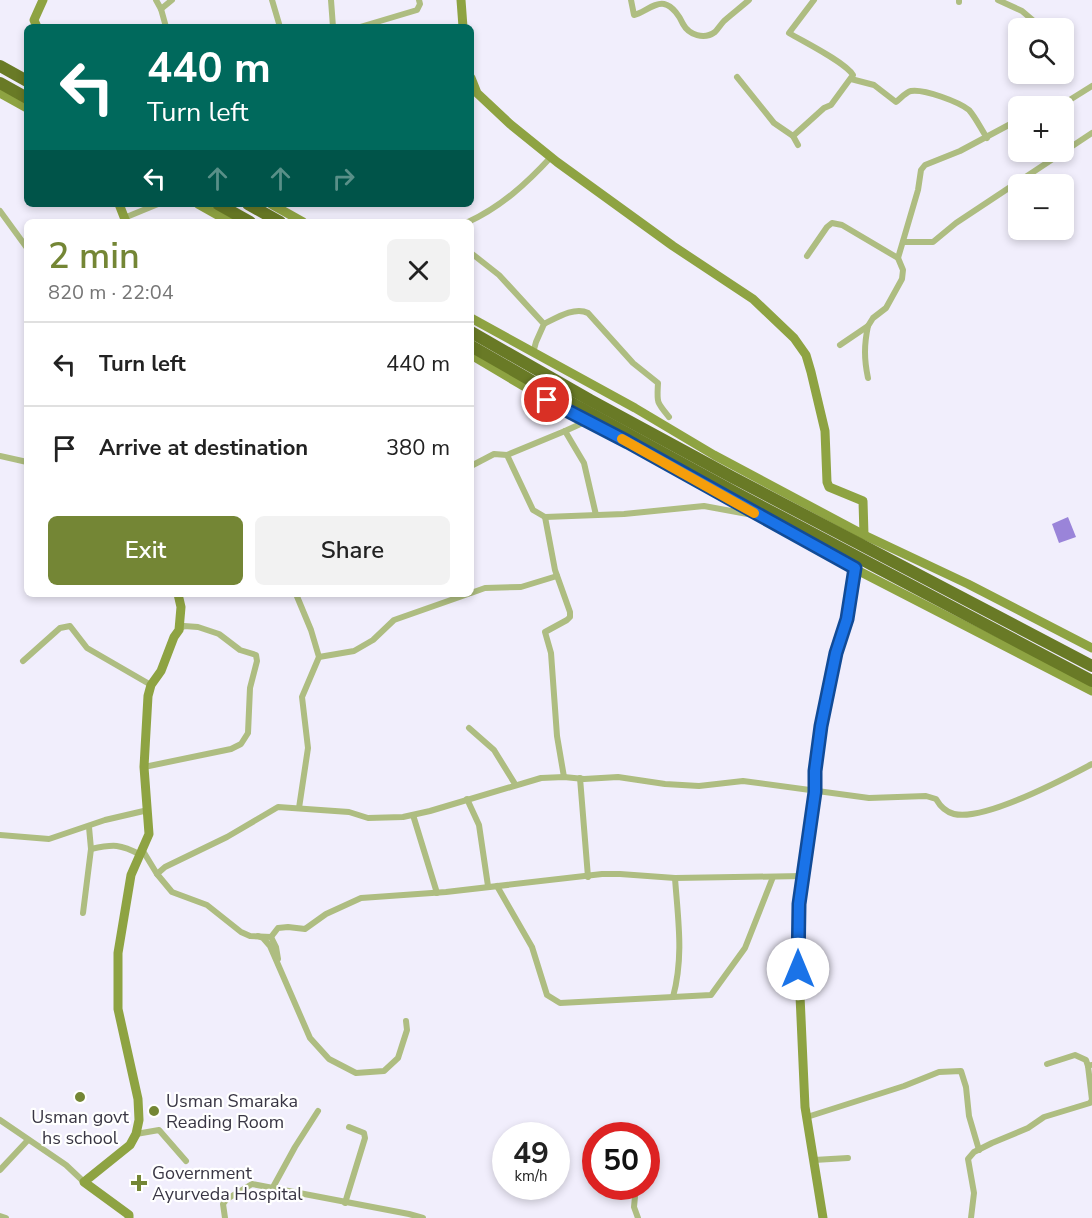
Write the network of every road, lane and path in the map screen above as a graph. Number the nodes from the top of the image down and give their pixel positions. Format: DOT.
graph roads {
  1 [pos="43,0"];
  2 [pos="156,0"];
  3 [pos="172,0"];
  4 [pos="272,0"];
  5 [pos="331,0"];
  6 [pos="419,0"];
  7 [pos="461,0"];
  8 [pos="630,0"];
  9 [pos="749,0"];
  10 [pos="814,0"];
  11 [pos="998,0"];
  12 [pos="161,9"];
  13 [pos="1030,18"];
  14 [pos="387,19"];
  15 [pos="36,24"];
  16 [pos="165,24"];
  17 [pos="279,24"];
  18 [pos="333,24"];
  19 [pos="370,24"];
  20 [pos="389,24"];
  21 [pos="463,24"];
  22 [pos="0,60"];
  23 [pos="0,66"];
  24 [pos="24,75"];
  25 [pos="737,77"];
  26 [pos="24,78"];
  27 [pos="851,79"];
  28 [pos="0,83"];
  29 [pos="474,86"];
  30 [pos="1092,86"];
  31 [pos="0,93"];
  32 [pos="24,96"];
  33 [pos="1074,97"];
  34 [pos="24,106"];
  35 [pos="1008,126"];
  36 [pos="1092,133"];
  37 [pos="793,136"];
  38 [pos="987,138"];
  39 [pos="798,145"];
  40 [pos="551,157"];
  41 [pos="152,207"];
  42 [pos="203,207"];
  43 [pos="223,207"];
  44 [pos="253,207"];
  45 [pos="276,207"];
  46 [pos="0,211"];
  47 [pos="127,219"];
  48 [pos="225,219"];
  49 [pos="245,219"];
  50 [pos="275,219"];
  51 [pos="298,219"];
  52 [pos="474,219"];
  53 [pos="903,242"];
  54 [pos="24,244"];
  55 [pos="474,255"];
  56 [pos="807,256"];
  57 [pos="898,258"];
  58 [pos="474,320"];
  59 [pos="544,324"];
  60 [pos="868,326"];
  61 [pos="474,334"];
  62 [pos="840,345"];
  63 [pos="474,348"];
  64 [pos="533,354"];
  65 [pos="474,357"];
  66 [pos="868,378"];
  67 [pos="669,417"];
  68 [pos="587,421"];
  69 [pos="565,431"];
  70 [pos="507,455"];
  71 [pos="0,456"];
  72 [pos="24,461"];
  73 [pos="474,464"];
  74 [pos="596,515"];
  75 [pos="545,517"];
  76 [pos="760,517"];
  77 [pos="864,535"];
  78 [pos="855,568"];
  79 [pos="556,576"];
  80 [pos="474,592"];
  81 [pos="179,597"];
  82 [pos="297,597"];
  83 [pos="459,597"];
  84 [pos="179,630"];
  85 [pos="1092,648"];
  86 [pos="319,657"];
  87 [pos="23,661"];
  88 [pos="1092,666"];
  89 [pos="1092,681"];
  90 [pos="151,685"];
  91 [pos="1092,691"];
  92 [pos="470,728"];
  93 [pos="1092,764"];
  94 [pos="144,766"];
  95 [pos="564,777"];
  96 [pos="580,778"];
  97 [pos="515,784"];
  98 [pos="815,792"];
  99 [pos="467,799"];
  100 [pos="299,808"];
  101 [pos="148,810"];
  102 [pos="413,815"];
  103 [pos="89,827"];
  104 [pos="0,836"];
  105 [pos="91,849"];
  106 [pos="142,853"];
  107 [pos="157,874"];
  108 [pos="803,876"];
  109 [pos="588,877"];
  110 [pos="773,877"];
  111 [pos="675,878"];
  112 [pos="488,886"];
  113 [pos="497,886"];
  114 [pos="437,893"];
  115 [pos="82,913"];
  116 [pos="258,936"];
  117 [pos="271,937"];
  118 [pos="279,964"];
  119 [pos="673,997"];
  120 [pos="406,1021"];
  121 [pos="1047,1064"];
  122 [pos="1090,1065"];
  123 [pos="318,1111"];
  124 [pos="807,1117"];
  125 [pos="0,1120"];
  126 [pos="349,1127"];
  127 [pos="136,1134"];
  128 [pos="28,1140"];
  129 [pos="979,1150"];
  130 [pos="848,1158"];
  131 [pos="186,1161"];
  132 [pos="814,1161"];
  133 [pos="0,1170"];
  134 [pos="84,1182"];
  135 [pos="272,1189"];
  136 [pos="635,1200"];
  137 [pos="345,1203"];
  138 [pos="0,1216"];
  139 [pos="131,1217"];
  140 [pos="6,1218"];
  141 [pos="225,1218"];
  142 [pos="423,1218"];
  143 [pos="638,1218"];
  144 [pos="824,1218"];
  145 [pos="971,1218"];
  1 -- 15 [label="main road"];
  2 -- 12 [label="street"];
  3 -- 12 [label="street"];
  4 -- 17 [label="street"];
  5 -- 18 [label="street"];
  6 -- 14 [label="street"];
  7 -- 21 [label="main road"];
  8 -- 9 [label="street"];
  10 -- 27 [label="street"];
  11 -- 13 [label="street"];
  12 -- 16 [label="street"];
  14 -- 19 [label="street"];
  14 -- 20 [label="street"];
  22 -- 24 [label="main road"];
  23 -- 26 [label="highway"];
  25 -- 37 [label="street"];
  27 -- 37 [label="street"];
  27 -- 38 [label="street"];
  28 -- 32 [label="highway"];
  29 -- 40 [label="main road"];
  30 -- 33 [label="street"];
  31 -- 34 [label="main road"];
  35 -- 38 [label="street"];
  36 -- 53 [label="street"];
  37 -- 39 [label="street"];
  38 -- 53 [label="street"];
  40 -- 52 [label="street"];
  40 -- 77 [label="main road"];
  41 -- 47 [label="street"];
  42 -- 48 [label="main road"];
  43 -- 49 [label="highway"];
  44 -- 50 [label="highway"];
  45 -- 51 [label="main road"];
  46 -- 54 [label="street"];
  53 -- 57 [label="street"];
  55 -- 59 [label="street"];
  56 -- 57 [label="street"];
  57 -- 60 [label="street"];
  58 -- 64 [label="main road"];
  59 -- 64 [label="street"];
  59 -- 67 [label="street"];
  60 -- 62 [label="street"];
  60 -- 66 [label="street"];
  61 -- 88 [label="highway"];
  63 -- 89 [label="highway"];
  64 -- 77 [label="main road"];
  65 -- 68 [label="main road"];
  68 -- 69 [label="street"];
  68 -- 76 [label="main road"];
  69 -- 70 [label="street"];
  69 -- 74 [label="street"];
  70 -- 73 [label="street"];
  70 -- 75 [label="street"];
  71 -- 72 [label="street"];
  74 -- 75 [label="street"];
  74 -- 76 [label="street"];
  75 -- 79 [label="street"];
  76 -- 78 [label="main road"];
  77 -- 85 [label="main road"];
  78 -- 91 [label="main road"];
  78 -- 98 [label="main road"];
  79 -- 80 [label="street"];
  79 -- 95 [label="street"];
  81 -- 84 [label="main road"];
  82 -- 86 [label="street"];
  83 -- 86 [label="street"];
  84 -- 90 [label="main road"];
  84 -- 94 [label="street"];
  86 -- 100 [label="street"];
  87 -- 90 [label="street"];
  90 -- 94 [label="main road"];
  92 -- 97 [label="street"];
  93 -- 98 [label="street"];
  94 -- 101 [label="main road"];
  95 -- 96 [label="street"];
  95 -- 97 [label="street"];
  96 -- 98 [label="street"];
  96 -- 109 [label="street"];
  97 -- 99 [label="street"];
  98 -- 108 [label="main road"];
  99 -- 102 [label="street"];
  99 -- 112 [label="street"];
  100 -- 102 [label="street"];
  100 -- 107 [label="street"];
  101 -- 103 [label="street"];
  101 -- 106 [label="main road"];
  102 -- 114 [label="street"];
  103 -- 104 [label="street"];
  103 -- 105 [label="street"];
  105 -- 106 [label="street"];
  105 -- 115 [label="street"];
  106 -- 107 [label="street"];
  106 -- 127 [label="main road"];
  107 -- 116 [label="street"];
  108 -- 110 [label="street"];
  108 -- 124 [label="main road"];
  109 -- 111 [label="street"];
  109 -- 113 [label="street"];
  110 -- 111 [label="street"];
  110 -- 119 [label="street"];
  111 -- 119 [label="street"];
  112 -- 113 [label="street"];
  112 -- 114 [label="street"];
  113 -- 119 [label="street"];
  114 -- 117 [label="street"];
  116 -- 117 [label="street"];
  116 -- 118 [label="street"];
  117 -- 118 [label="street"];
  118 -- 120 [label="street"];
  121 -- 122 [label="street"];
  122 -- 129 [label="street"];
  123 -- 135 [label="street"];
  124 -- 129 [label="street"];
  124 -- 132 [label="main road"];
  125 -- 128 [label="street"];
  126 -- 137 [label="street"];
  127 -- 131 [label="street"];
  127 -- 134 [label="main road"];
  128 -- 133 [label="street"];
  128 -- 134 [label="street"];
  129 -- 145 [label="street"];
  130 -- 132 [label="street"];
  132 -- 144 [label="main road"];
  134 -- 139 [label="main road"];
  135 -- 137 [label="street"];
  135 -- 141 [label="street"];
  136 -- 143 [label="street"];
  137 -- 142 [label="street"];
  138 -- 140 [label="street"];
}
